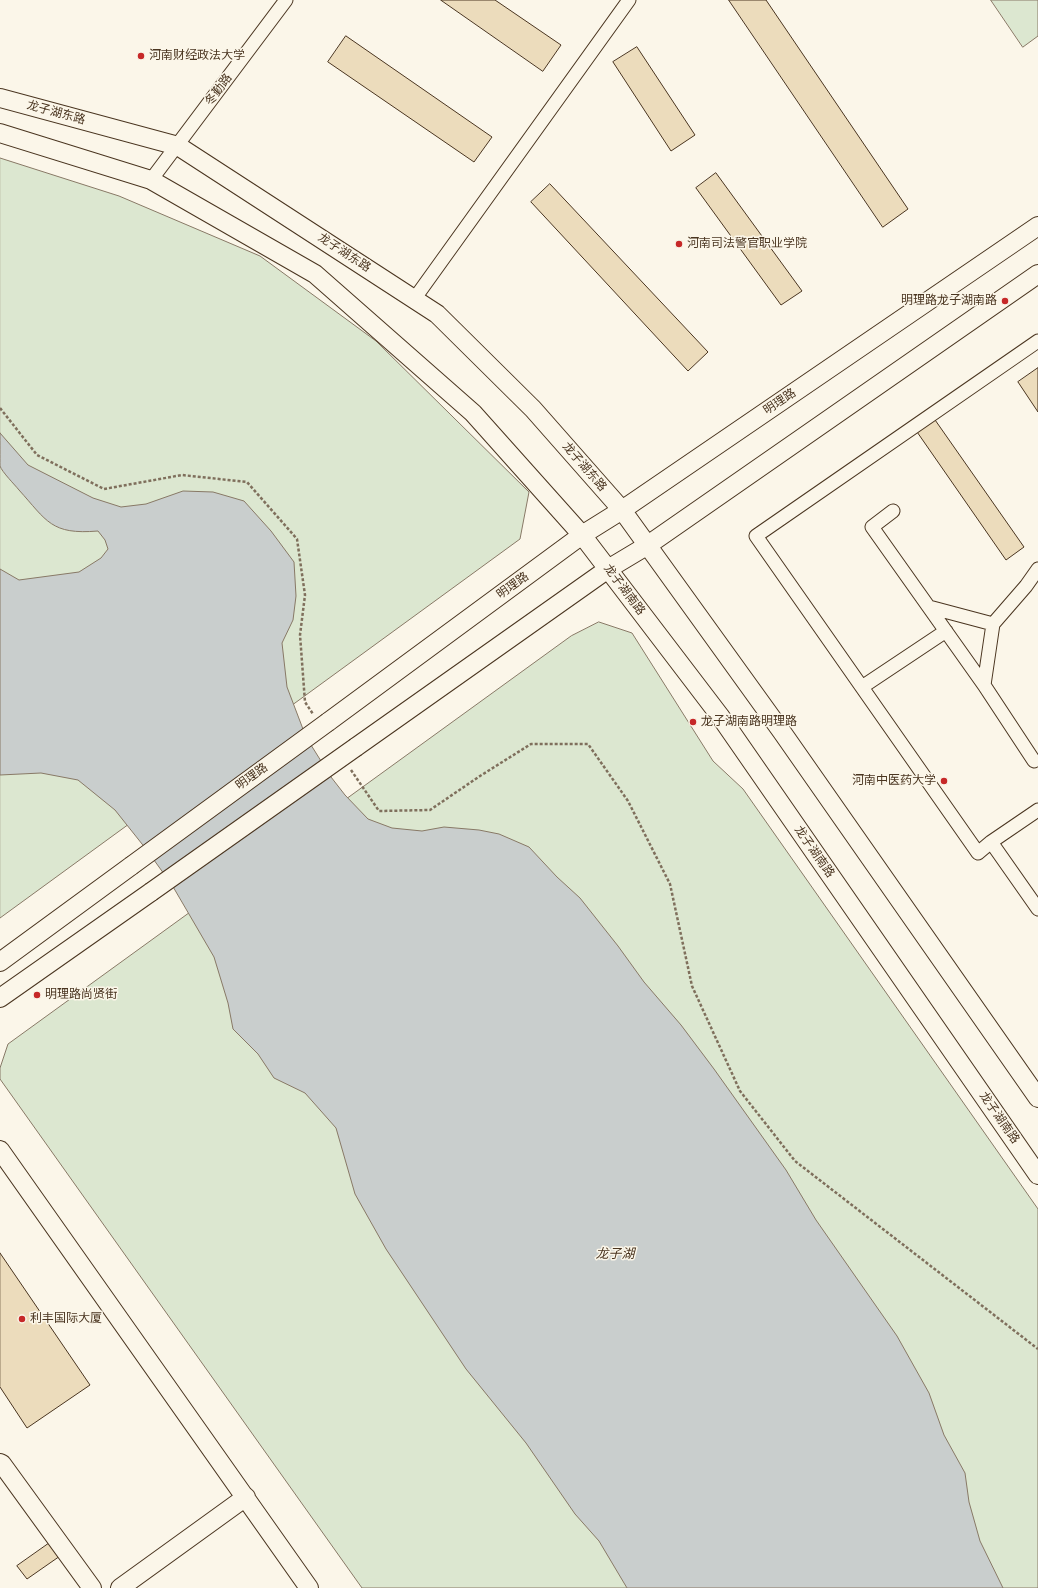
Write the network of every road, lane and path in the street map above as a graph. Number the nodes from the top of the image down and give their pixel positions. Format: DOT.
graph roads {
  1 [pos="286,0"];
  2 [pos="628,0"];
  3 [pos="0,98"];
  4 [pos="0,133"];
  5 [pos="178,146"];
  6 [pos="151,180"];
  7 [pos="1038,226"];
  8 [pos="1038,274"];
  9 [pos="415,298"];
  10 [pos="1038,342"];
  11 [pos="0,408"];
  12 [pos="622,510"];
  13 [pos="893,511"];
  14 [pos="582,535"];
  15 [pos="648,545"];
  16 [pos="608,569"];
  17 [pos="1038,569"];
  18 [pos="929,607"];
  19 [pos="993,624"];
  20 [pos="946,631"];
  21 [pos="984,685"];
  22 [pos="862,687"];
  23 [pos="321,718"];
  24 [pos="1034,761"];
  25 [pos="348,766"];
  26 [pos="1038,810"];
  27 [pos="991,842"];
  28 [pos="1038,909"];
  29 [pos="0,962"];
  30 [pos="0,998"];
  31 [pos="1038,1098"];
  32 [pos="0,1150"];
  33 [pos="1038,1175"];
  34 [pos="1038,1349"];
  35 [pos="0,1463"];
  36 [pos="246,1497"];
  37 [pos="92,1588"];
  38 [pos="120,1588"];
  39 [pos="309,1588"];
  1 -- 5 [label="street, 冬勤路"];
  2 -- 9 [label="street"];
  3 -- 5 [label="street, 龙子湖东路"];
  4 -- 6 [label="street"];
  5 -- 6 [label="street, 冬勤路"];
  5 -- 9 [label="street, 龙子湖东路"];
  6 -- 14 [label="street"];
  7 -- 12 [label="street, 明理路"];
  8 -- 15 [label="street"];
  9 -- 12 [label="street, 龙子湖东路"];
  10 -- 22 [label="street"];
  11 -- 23 [label="path"];
  12 -- 14 [label="street, 明理路"];
  12 -- 15 [label="street"];
  13 -- 18 [label="street"];
  14 -- 16 [label="street, 龙子湖南路"];
  14 -- 23 [label="street, 明理路"];
  15 -- 16 [label="street"];
  15 -- 31 [label="street"];
  16 -- 30 [label="street, bridge"];
  16 -- 33 [label="street, 龙子湖南路"];
  17 -- 19 [label="street"];
  18 -- 19 [label="street"];
  18 -- 20 [label="street"];
  19 -- 21 [label="street"];
  20 -- 21 [label="street"];
  20 -- 22 [label="street"];
  21 -- 24 [label="street"];
  22 -- 27 [label="street"];
  23 -- 29 [label="street, 明理路, bridge"];
  25 -- 34 [label="path"];
  26 -- 27 [label="street"];
  27 -- 28 [label="street"];
  32 -- 36 [label="street"];
  35 -- 37 [label="street"];
  36 -- 38 [label="street"];
  36 -- 39 [label="street"];
}
